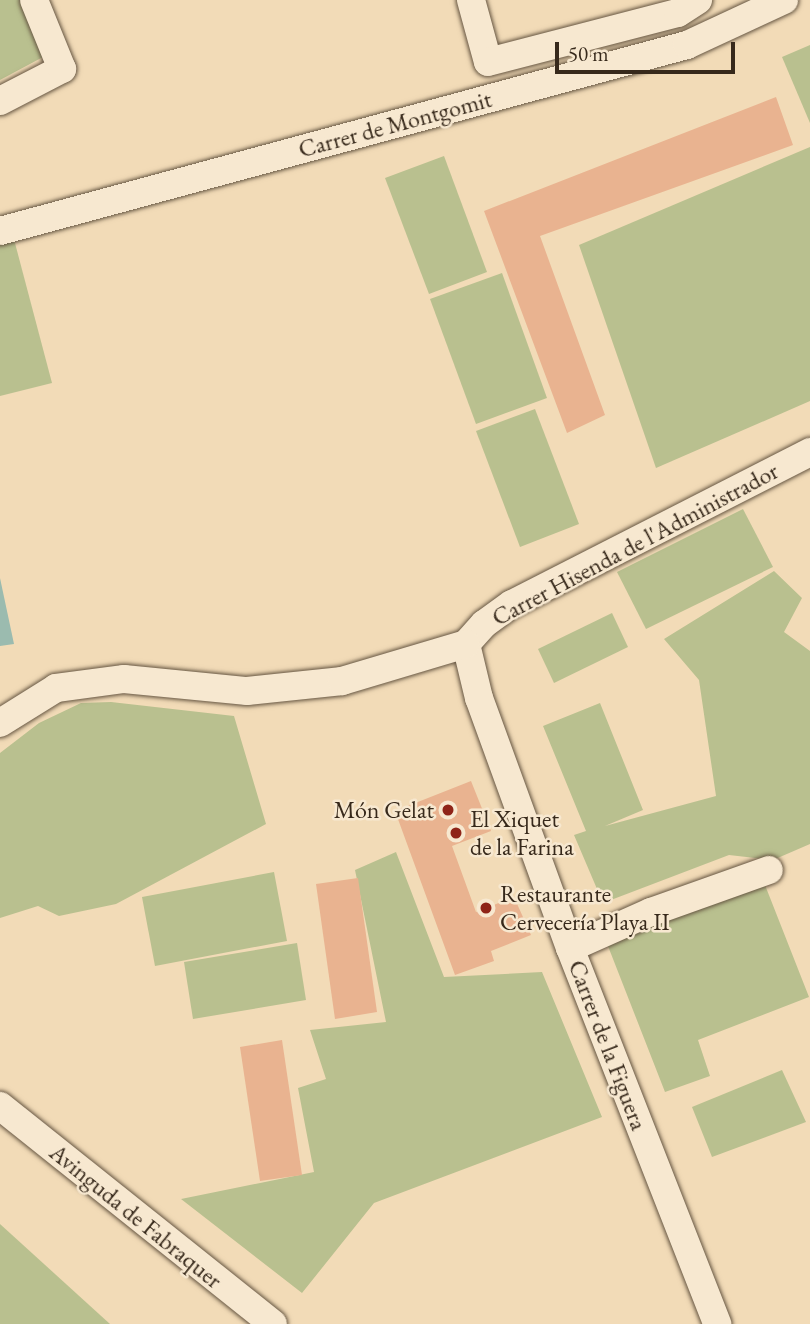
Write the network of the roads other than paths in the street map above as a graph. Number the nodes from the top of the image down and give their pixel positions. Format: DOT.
graph roads {
  1 [pos="34,0"];
  2 [pos="471,0"];
  3 [pos="698,0"];
  4 [pos="767,4"];
  5 [pos="0,101"];
  6 [pos="0,231"];
  7 [pos="810,452"];
  8 [pos="466,644"];
  9 [pos="0,723"];
  10 [pos="769,870"];
  11 [pos="570,948"];
  12 [pos="0,1106"];
  13 [pos="272,1324"];
  14 [pos="717,1324"];
  1 -- 5 [label="street"];
  2 -- 3 [label="street"];
  4 -- 6 [label="street, Carrer de Montgomit"];
  7 -- 8 [label="street, Carrer Hisenda de l'Administrador"];
  8 -- 9 [label="street"];
  8 -- 11 [label="street, Carrer de la Figuera"];
  10 -- 11 [label="street"];
  11 -- 14 [label="street, Carrer de la Figuera"];
  12 -- 13 [label="street, Avinguda de Fabraquer"];
}
